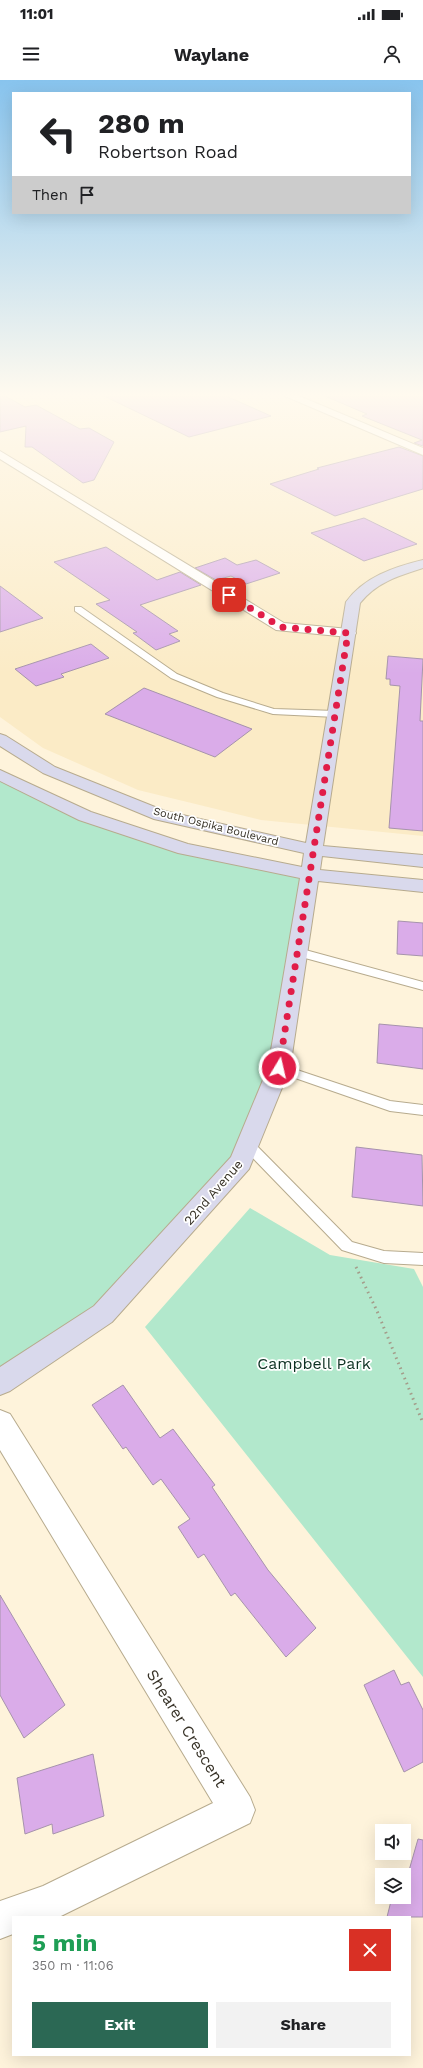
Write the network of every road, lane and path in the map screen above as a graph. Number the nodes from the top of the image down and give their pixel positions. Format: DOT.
graph roads {
  1 [pos="56,489"];
  2 [pos="423,564"];
  3 [pos="78,609"];
  4 [pos="348,633"];
  5 [pos="336,714"];
  6 [pos="0,739"];
  7 [pos="0,775"];
  8 [pos="314,850"];
  9 [pos="423,861"];
  10 [pos="311,875"];
  11 [pos="423,886"];
  12 [pos="298,952"];
  13 [pos="423,986"];
  14 [pos="279,1068"];
  15 [pos="423,1110"];
  16 [pos="248,1145"];
  17 [pos="346,1246"];
  18 [pos="423,1259"];
  19 [pos="0,1382"];
  20 [pos="423,1423"];
  21 [pos="0,1424"];
  22 [pos="0,1920"];
  1 -- 4 [label="street"];
  2 -- 4 [label="street, 22nd Avenue"];
  3 -- 5 [label="lane"];
  4 -- 5 [label="street, 22nd Avenue"];
  5 -- 8 [label="street, 22nd Avenue"];
  6 -- 8 [label="street, South Ospika Boulevard"];
  7 -- 10 [label="street"];
  8 -- 9 [label="street, South Ospika Boulevard"];
  8 -- 10 [label="street, 22nd Avenue"];
  10 -- 11 [label="street"];
  10 -- 12 [label="street, 22nd Avenue"];
  12 -- 13 [label="lane"];
  12 -- 14 [label="street, 22nd Avenue"];
  14 -- 15 [label="lane"];
  14 -- 16 [label="street, 22nd Avenue"];
  16 -- 17 [label="lane"];
  16 -- 19 [label="street, 22nd Avenue"];
  17 -- 18 [label="lane"];
  17 -- 20 [label="path"];
  21 -- 22 [label="street, Shearer Crescent"];
}
